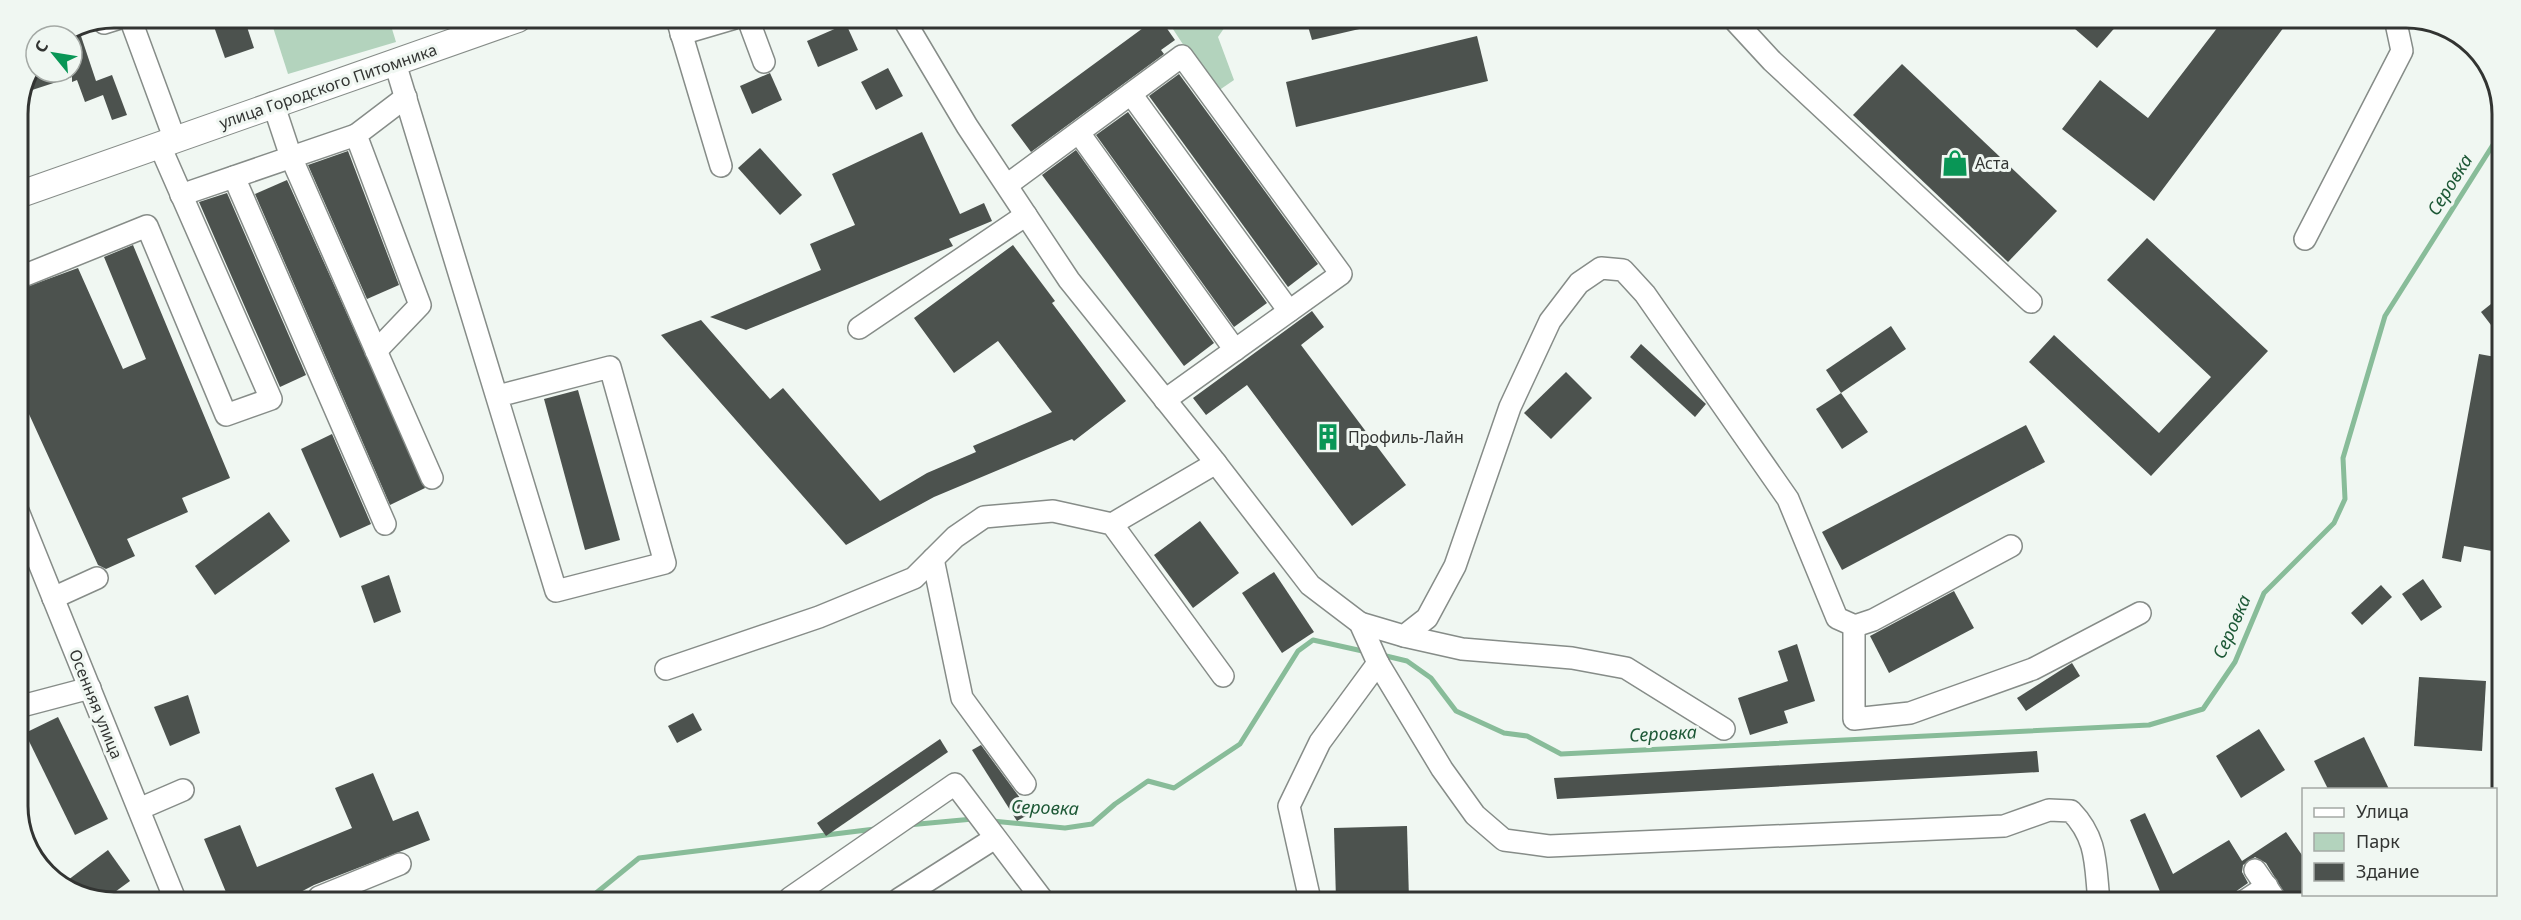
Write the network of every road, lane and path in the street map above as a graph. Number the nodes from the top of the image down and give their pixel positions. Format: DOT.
graph roads {
  1 [pos="132,28"];
  2 [pos="493,28"];
  3 [pos="679,28"];
  4 [pos="751,28"];
  5 [pos="909,28"];
  6 [pos="1742,28"];
  7 [pos="2397,28"];
  8 [pos="764,62"];
  9 [pos="395,63"];
  10 [pos="1131,94"];
  11 [pos="406,97"];
  12 [pos="273,103"];
  13 [pos="1079,133"];
  14 [pos="357,135"];
  15 [pos="158,147"];
  16 [pos="291,157"];
  17 [pos="721,166"];
  18 [pos="234,177"];
  19 [pos="1007,185"];
  20 [pos="28,192"];
  21 [pos="181,195"];
  22 [pos="1026,214"];
  23 [pos="2305,239"];
  24 [pos="28,274"];
  25 [pos="2031,302"];
  26 [pos="1289,311"];
  27 [pos="859,328"];
  28 [pos="1235,350"];
  29 [pos="376,351"];
  30 [pos="498,396"];
  31 [pos="1165,400"];
  32 [pos="1216,463"];
  33 [pos="432,478"];
  34 [pos="385,524"];
  35 [pos="1112,524"];
  36 [pos="29,537"];
  37 [pos="2011,546"];
  38 [pos="933,559"];
  39 [pos="97,578"];
  40 [pos="53,598"];
  41 [pos="2140,613"];
  42 [pos="1360,623"];
  43 [pos="1854,626"];
  44 [pos="1404,636"];
  45 [pos="1378,663"];
  46 [pos="666,669"];
  47 [pos="1223,676"];
  48 [pos="90,688"];
  49 [pos="29,704"];
  50 [pos="1724,729"];
  51 [pos="1025,784"];
  52 [pos="183,790"];
  53 [pos="139,809"];
  54 [pos="995,838"];
  55 [pos="400,864"];
  56 [pos="172,892"];
  57 [pos="331,892"];
  58 [pos="799,892"];
  59 [pos="910,892"];
  60 [pos="1037,892"];
  61 [pos="1308,892"];
  62 [pos="2098,892"];
  1 -- 15 [label="street"];
  2 -- 9 [label="main road, улица Городского Питомника"];
  3 -- 17 [label="street"];
  4 -- 8 [label="street"];
  5 -- 19 [label="street"];
  6 -- 25 [label="street"];
  7 -- 23 [label="street"];
  9 -- 11 [label="street"];
  9 -- 12 [label="main road, улица Городского Питомника"];
  10 -- 13 [label="street"];
  10 -- 26 [label="street"];
  10 -- 26 [label="street"];
  11 -- 14 [label="street"];
  11 -- 30 [label="street"];
  12 -- 15 [label="main road, улица Городского Питомника"];
  12 -- 16 [label="street"];
  13 -- 19 [label="street"];
  13 -- 28 [label="street"];
  14 -- 16 [label="street"];
  14 -- 29 [label="street"];
  15 -- 20 [label="main road, улица Городского Питомника"];
  15 -- 21 [label="street"];
  16 -- 18 [label="street"];
  16 -- 29 [label="street"];
  18 -- 21 [label="street"];
  18 -- 34 [label="street"];
  19 -- 22 [label="street"];
  21 -- 24 [label="street"];
  22 -- 27 [label="street"];
  22 -- 31 [label="street"];
  26 -- 28 [label="street"];
  28 -- 31 [label="street"];
  29 -- 33 [label="street"];
  30 -- 30 [label="street"];
  31 -- 32 [label="street"];
  32 -- 35 [label="street"];
  32 -- 42 [label="street"];
  35 -- 38 [label="street"];
  35 -- 47 [label="street"];
  36 -- 40 [label="street, Осенняя улица"];
  37 -- 43 [label="street"];
  38 -- 46 [label="street"];
  38 -- 51 [label="street"];
  39 -- 40 [label="street"];
  40 -- 48 [label="street, Осенняя улица"];
  41 -- 43 [label="street"];
  42 -- 44 [label="street"];
  42 -- 45 [label="street"];
  43 -- 44 [label="street"];
  44 -- 50 [label="street"];
  45 -- 61 [label="street"];
  45 -- 62 [label="street"];
  48 -- 49 [label="street"];
  48 -- 53 [label="street, Осенняя улица"];
  52 -- 53 [label="street"];
  53 -- 56 [label="street, Осенняя улица"];
  54 -- 58 [label="street"];
  54 -- 59 [label="street"];
  54 -- 60 [label="street"];
  55 -- 57 [label="street"];
}
